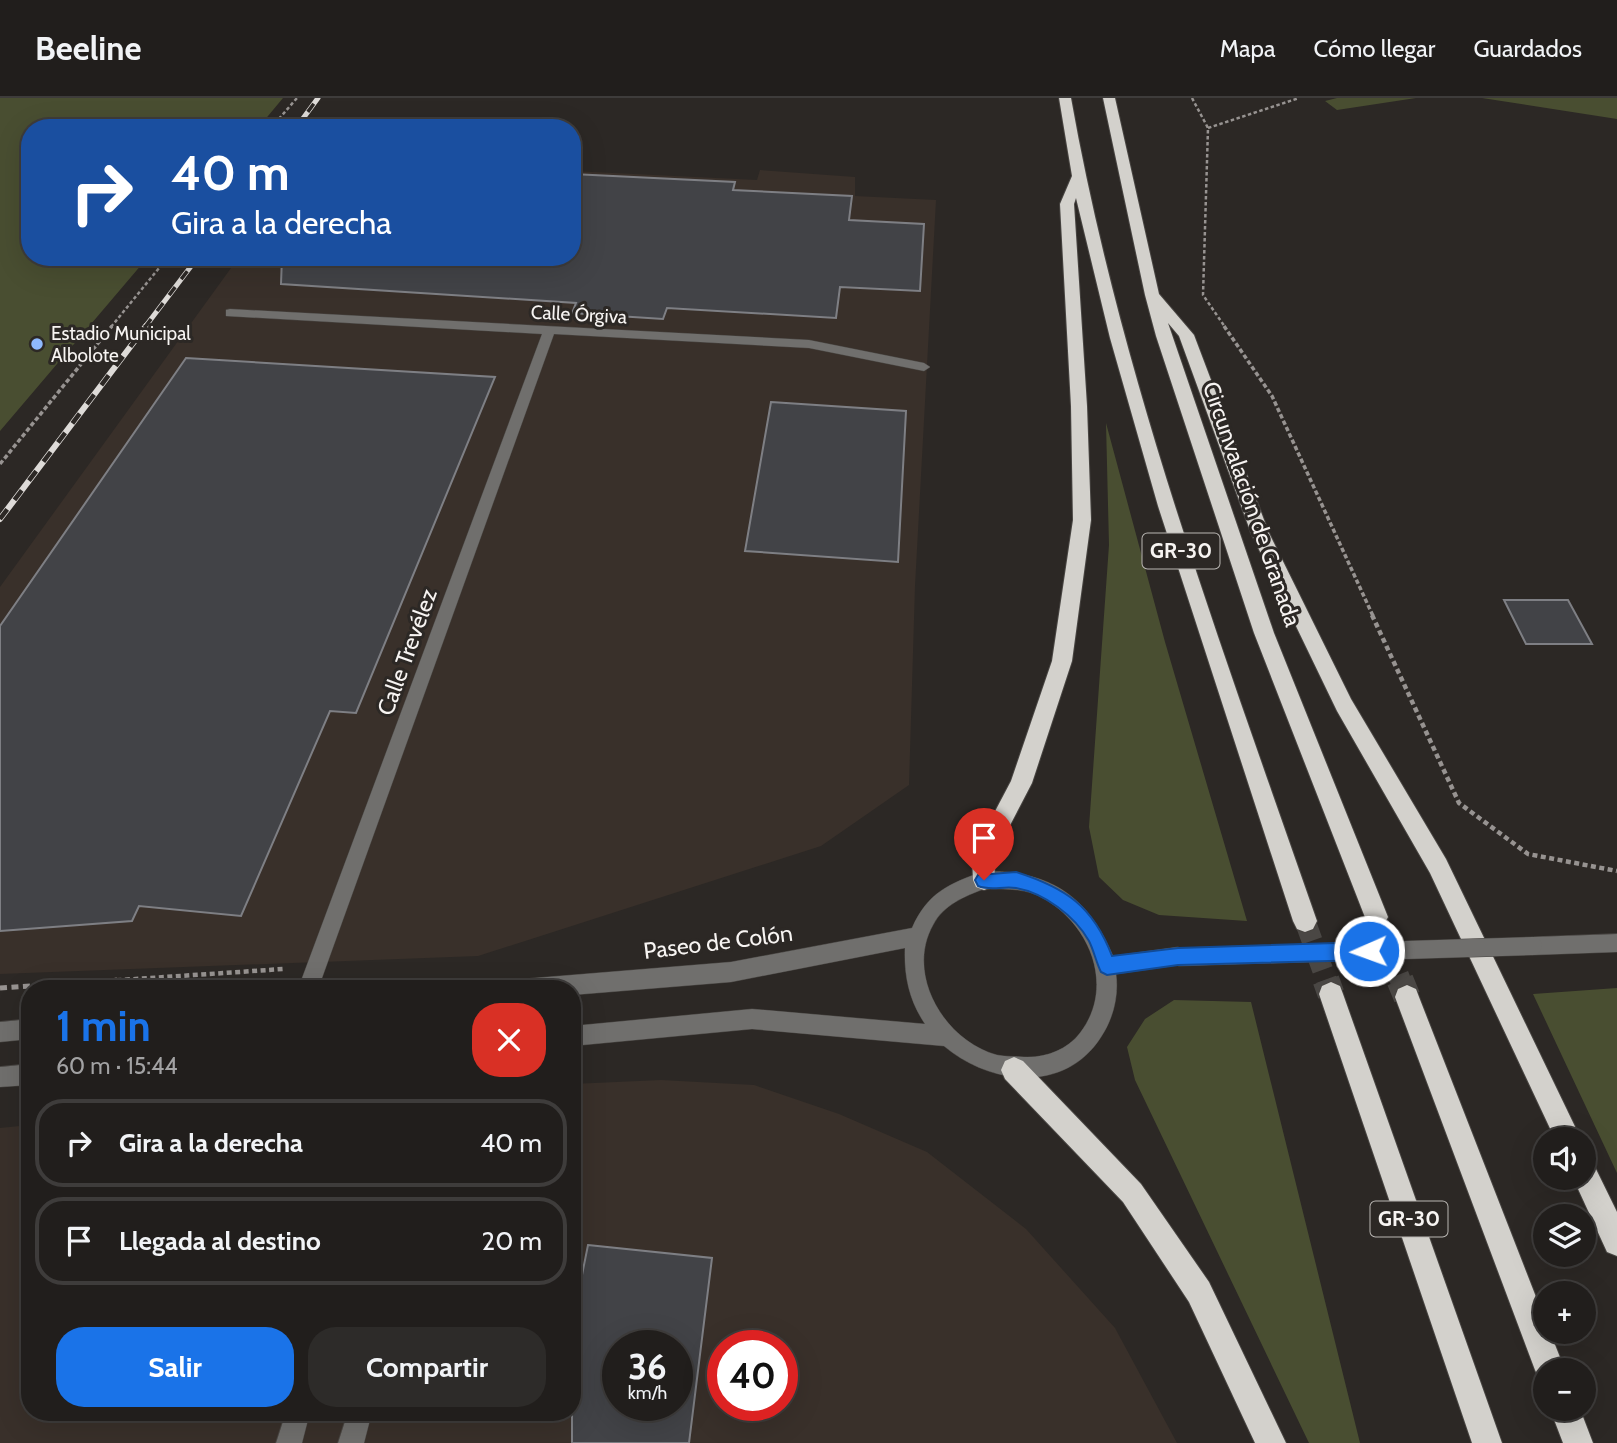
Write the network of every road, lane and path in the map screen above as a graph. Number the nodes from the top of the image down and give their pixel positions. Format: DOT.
graph roads {
  1 [pos="297,98"];
  2 [pos="1065,98"];
  3 [pos="1109,98"];
  4 [pos="1192,98"];
  5 [pos="1299,98"];
  6 [pos="279,119"];
  7 [pos="1208,128"];
  8 [pos="1079,174"];
  9 [pos="161,266"];
  10 [pos="1152,295"];
  11 [pos="230,313"];
  12 [pos="549,331"];
  13 [pos="924,367"];
  14 [pos="0,464"];
  15 [pos="1617,871"];
  16 [pos="984,880"];
  17 [pos="1376,917"];
  18 [pos="1305,921"];
  19 [pos="917,936"];
  20 [pos="1617,943"];
  21 [pos="1107,966"];
  22 [pos="316,967"];
  23 [pos="120,980"];
  24 [pos="311,980"];
  25 [pos="581,984"];
  26 [pos="21,987"];
  27 [pos="0,988"];
  28 [pos="1331,994"];
  29 [pos="1407,997"];
  30 [pos="21,1030"];
  31 [pos="0,1032"];
  32 [pos="581,1035"];
  33 [pos="944,1036"];
  34 [pos="1014,1070"];
  35 [pos="21,1075"];
  36 [pos="0,1077"];
  37 [pos="1562,1127"];
  38 [pos="1592,1190"];
  39 [pos="1617,1242"];
  40 [pos="1545,1358"];
  41 [pos="295,1421"];
  42 [pos="357,1421"];
  43 [pos="1570,1421"];
  44 [pos="289,1443"];
  45 [pos="351,1443"];
  46 [pos="1271,1443"];
  47 [pos="1488,1443"];
  48 [pos="1578,1443"];
  1 -- 6 [label="path"];
  2 -- 8 [label="highway, GR-30"];
  3 -- 10 [label="highway, Circunvalación de Granada / GR-30"];
  4 -- 7 [label="path"];
  5 -- 7 [label="path"];
  7 -- 15 [label="path"];
  8 -- 16 [label="highway"];
  8 -- 18 [label="highway, GR-30"];
  9 -- 14 [label="path"];
  10 -- 17 [label="highway, Circunvalación de Granada / GR-30"];
  10 -- 37 [label="highway"];
  11 -- 12 [label="street, Calle Órgiva"];
  12 -- 13 [label="street, Calle Órgiva"];
  12 -- 22 [label="street, Calle Trevélez"];
  16 -- 19 [label="street"];
  16 -- 21 [label="street"];
  19 -- 25 [label="street, Paseo de Colón"];
  19 -- 33 [label="street"];
  20 -- 21 [label="street, bridge"];
  21 -- 34 [label="street"];
  22 -- 23 [label="path"];
  22 -- 24 [label="street, Calle Trevélez"];
  26 -- 27 [label="path"];
  28 -- 47 [label="highway, GR-30"];
  29 -- 40 [label="highway"];
  30 -- 31 [label="street"];
  32 -- 33 [label="street"];
  33 -- 34 [label="street"];
  34 -- 46 [label="highway"];
  35 -- 36 [label="street"];
  38 -- 39 [label="highway"];
  41 -- 44 [label="street"];
  42 -- 45 [label="street"];
  43 -- 48 [label="highway"];
}
